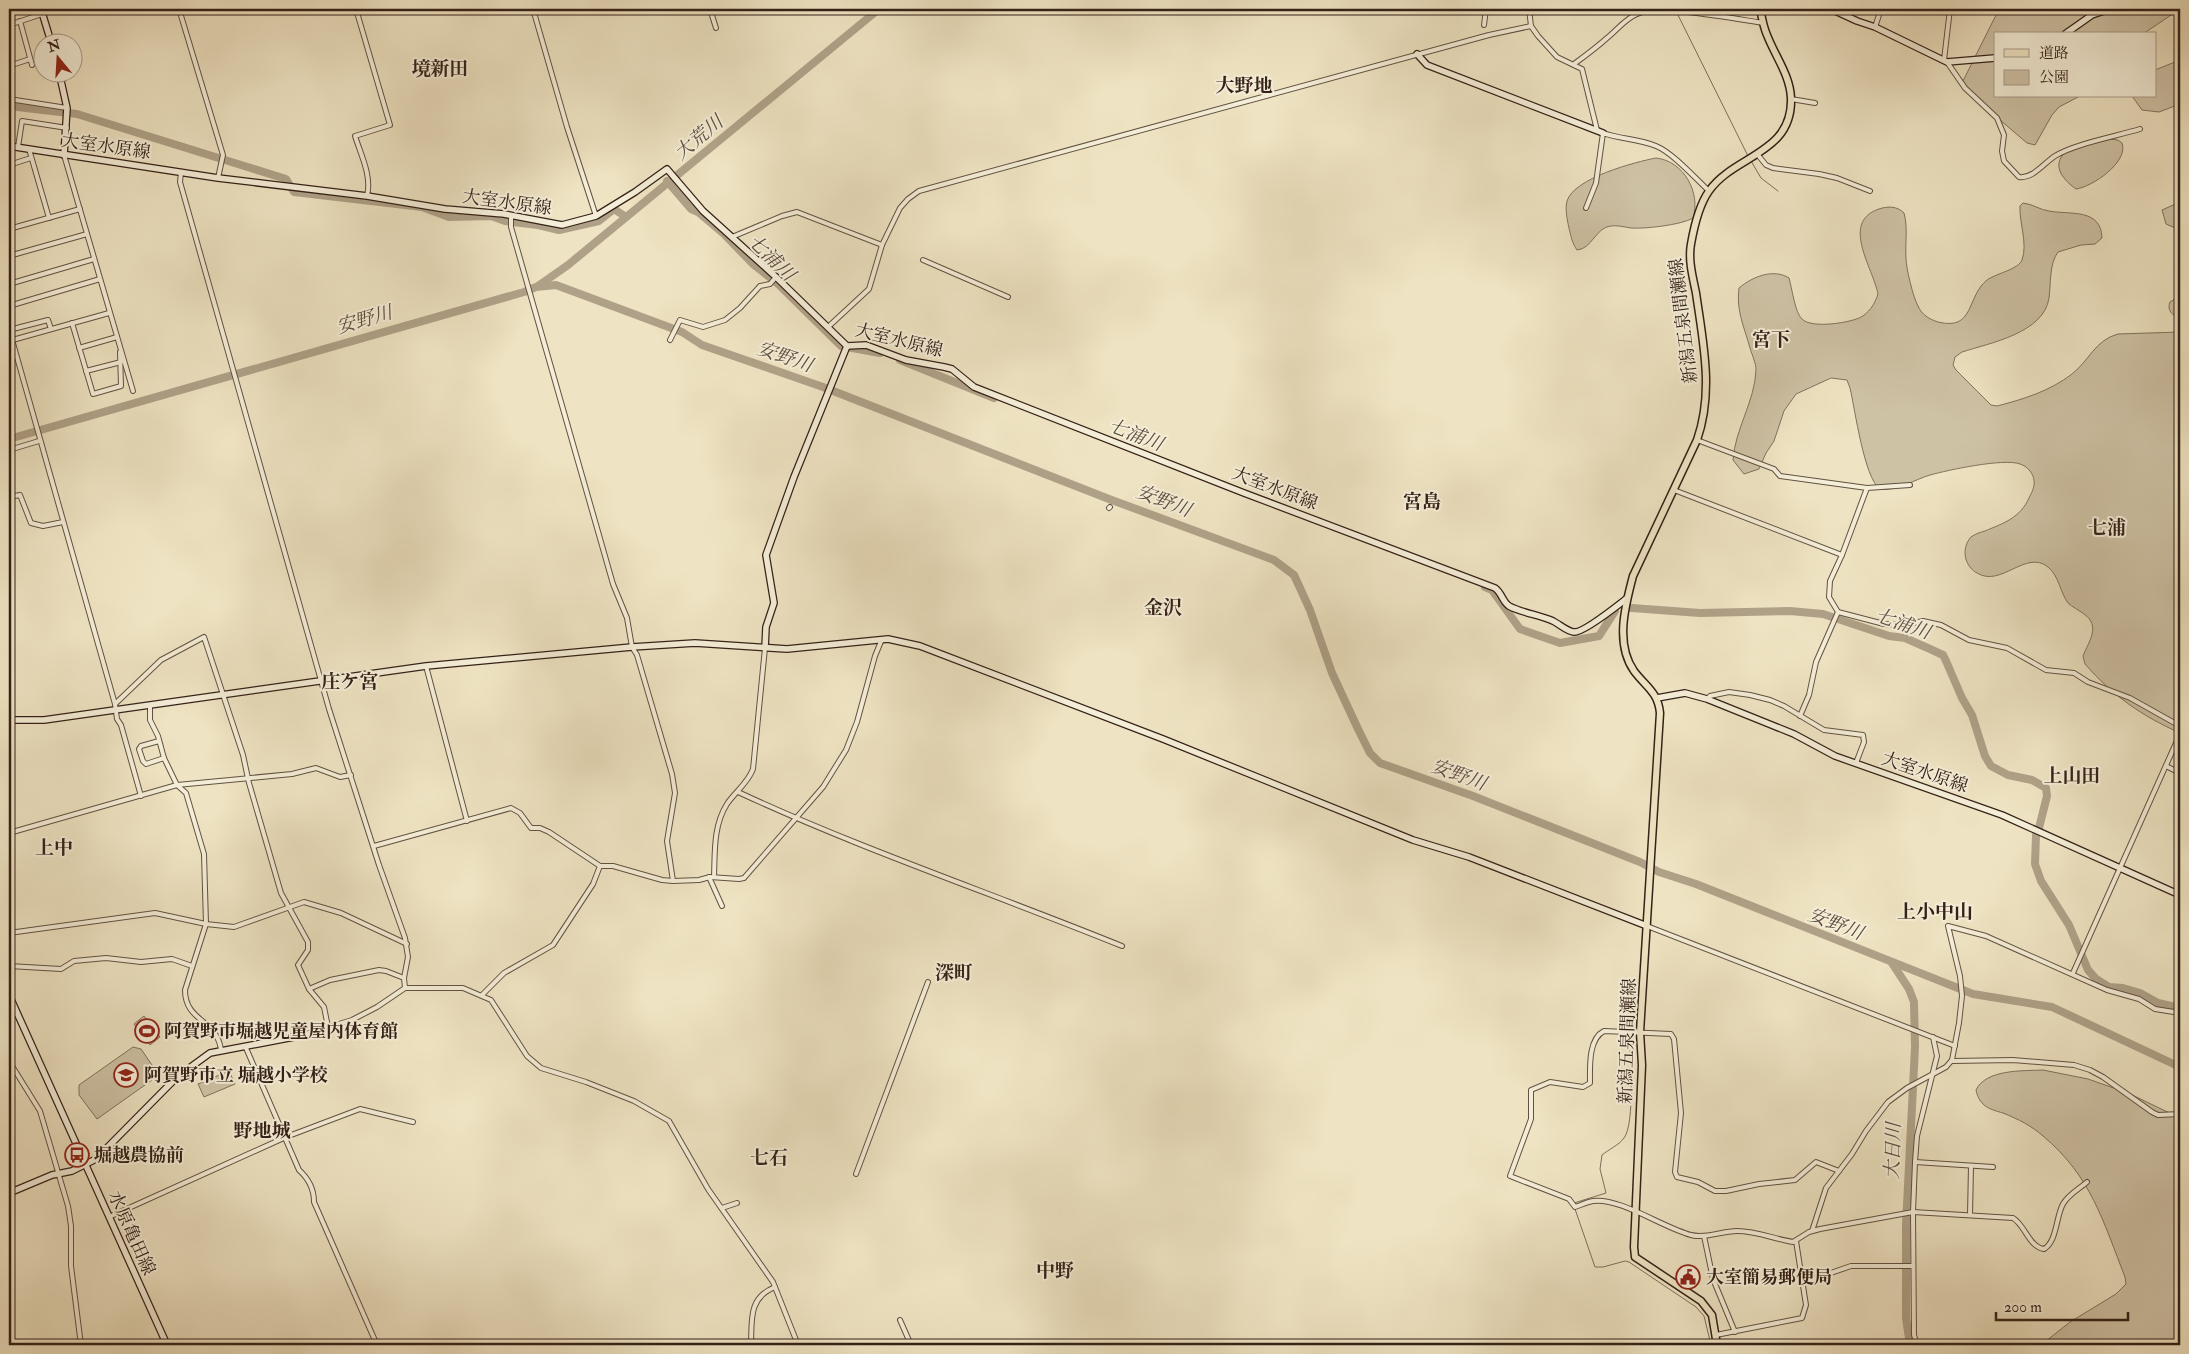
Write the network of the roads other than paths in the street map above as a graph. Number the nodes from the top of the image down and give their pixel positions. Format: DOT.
graph roads {
  1 [pos="179,9"];
  2 [pos="356,9"];
  3 [pos="533,9"];
  4 [pos="710,9"];
  5 [pos="1486,9"];
  6 [pos="1529,9"];
  7 [pos="1760,9"];
  8 [pos="1831,9"];
  9 [pos="1850,9"];
  10 [pos="1881,9"];
  11 [pos="1950,9"];
  12 [pos="2110,9"];
  13 [pos="42,12"];
  14 [pos="1847,16"];
  15 [pos="20,21"];
  16 [pos="1763,23"];
  17 [pos="1484,24"];
  18 [pos="9,25"];
  19 [pos="1531,26"];
  20 [pos="1875,27"];
  21 [pos="716,28"];
  22 [pos="48,32"];
  23 [pos="2067,32"];
  24 [pos="1417,54"];
  25 [pos="1994,58"];
  26 [pos="30,59"];
  27 [pos="1945,61"];
  28 [pos="1574,64"];
  29 [pos="32,65"];
  30 [pos="9,66"];
  31 [pos="61,82"];
  32 [pos="9,98"];
  33 [pos="1791,99"];
  34 [pos="1815,103"];
  35 [pos="67,108"];
  36 [pos="67,128"];
  37 [pos="2140,129"];
  38 [pos="1597,130"];
  39 [pos="1603,133"];
  40 [pos="9,146"];
  41 [pos="18,147"];
  42 [pos="28,149"];
  43 [pos="64,155"];
  44 [pos="31,158"];
  45 [pos="1753,158"];
  46 [pos="9,165"];
  47 [pos="181,172"];
  48 [pos="218,178"];
  49 [pos="1709,191"];
  50 [pos="1870,191"];
  51 [pos="367,196"];
  52 [pos="1586,208"];
  53 [pos="80,209"];
  54 [pos="596,216"];
  55 [pos="511,217"];
  56 [pos="49,218"];
  57 [pos="9,229"];
  58 [pos="87,234"];
  59 [pos="732,238"];
  60 [pos="882,245"];
  61 [pos="9,256"];
  62 [pos="94,259"];
  63 [pos="922,260"];
  64 [pos="776,277"];
  65 [pos="100,279"];
  66 [pos="9,284"];
  67 [pos="1008,297"];
  68 [pos="9,306"];
  69 [pos="109,313"];
  70 [pos="72,324"];
  71 [pos="828,327"];
  72 [pos="9,329"];
  73 [pos="51,329"];
  74 [pos="117,336"];
  75 [pos="671,339"];
  76 [pos="10,341"];
  77 [pos="847,346"];
  78 [pos="120,347"];
  79 [pos="79,348"];
  80 [pos="120,362"];
  81 [pos="86,371"];
  82 [pos="134,391"];
  83 [pos="39,440"];
  84 [pos="1697,440"];
  85 [pos="9,450"];
  86 [pos="1910,485"];
  87 [pos="1867,488"];
  88 [pos="1674,490"];
  89 [pos="9,497"];
  90 [pos="62,522"];
  91 [pos="1842,555"];
  92 [pos="1626,599"];
  93 [pos="1838,612"];
  94 [pos="882,639"];
  95 [pos="632,646"];
  96 [pos="765,648"];
  97 [pos="426,666"];
  98 [pos="322,681"];
  99 [pos="224,694"];
  100 [pos="1657,698"];
  101 [pos="1707,699"];
  102 [pos="150,705"];
  103 [pos="116,707"];
  104 [pos="1800,716"];
  105 [pos="9,720"];
  106 [pos="2180,726"];
  107 [pos="2180,734"];
  108 [pos="159,741"];
  109 [pos="164,758"];
  110 [pos="1855,764"];
  111 [pos="2166,766"];
  112 [pos="2180,773"];
  113 [pos="351,775"];
  114 [pos="249,777"];
  115 [pos="178,785"];
  116 [pos="738,792"];
  117 [pos="141,796"];
  118 [pos="794,818"];
  119 [pos="467,821"];
  120 [pos="9,833"];
  121 [pos="374,846"];
  122 [pos="600,866"];
  123 [pos="2121,868"];
  124 [pos="709,877"];
  125 [pos="714,877"];
  126 [pos="674,881"];
  127 [pos="2180,895"];
  128 [pos="722,906"];
  129 [pos="289,907"];
  130 [pos="206,924"];
  131 [pos="1647,926"];
  132 [pos="9,933"];
  133 [pos="407,944"];
  134 [pos="1122,946"];
  135 [pos="9,966"];
  136 [pos="192,966"];
  137 [pos="2073,973"];
  138 [pos="404,978"];
  139 [pos="928,982"];
  140 [pos="405,988"];
  141 [pos="309,989"];
  142 [pos="9,995"];
  143 [pos="482,995"];
  144 [pos="2180,1013"];
  145 [pos="328,1028"];
  146 [pos="1640,1032"];
  147 [pos="299,1036"];
  148 [pos="1933,1037"];
  149 [pos="1955,1046"];
  150 [pos="246,1048"];
  151 [pos="221,1050"];
  152 [pos="9,1061"];
  153 [pos="1952,1061"];
  154 [pos="1933,1074"];
  155 [pos="2180,1114"];
  156 [pos="414,1122"];
  157 [pos="286,1137"];
  158 [pos="1915,1162"];
  159 [pos="84,1165"];
  160 [pos="1971,1166"];
  161 [pos="1993,1167"];
  162 [pos="1839,1171"];
  163 [pos="856,1174"];
  164 [pos="58,1175"];
  165 [pos="2087,1182"];
  166 [pos="9,1193"];
  167 [pos="737,1203"];
  168 [pos="722,1208"];
  169 [pos="1636,1212"];
  170 [pos="1913,1212"];
  171 [pos="1970,1215"];
  172 [pos="109,1217"];
  173 [pos="1812,1231"];
  174 [pos="1704,1236"];
  175 [pos="1796,1241"];
  176 [pos="1912,1266"];
  177 [pos="1802,1283"];
  178 [pos="775,1287"];
  179 [pos="900,1320"];
  180 [pos="1735,1332"];
  181 [pos="1716,1335"];
  182 [pos="81,1345"];
  183 [pos="167,1345"];
  184 [pos="378,1345"];
  185 [pos="751,1345"];
  186 [pos="798,1345"];
  187 [pos="911,1345"];
  188 [pos="1718,1345"];
  189 [pos="1917,1345"];
  1 -- 48 [label="street"];
  2 -- 51 [label="street"];
  3 -- 54 [label="street"];
  4 -- 21 [label="street"];
  5 -- 17 [label="street"];
  6 -- 19 [label="street"];
  7 -- 16 [label="main road, 新潟五泉間瀬線"];
  8 -- 14 [label="street"];
  9 -- 14 [label="street"];
  10 -- 20 [label="street"];
  11 -- 27 [label="street"];
  12 -- 23 [label="street"];
  13 -- 15 [label="street"];
  13 -- 22 [label="street"];
  14 -- 20 [label="street"];
  15 -- 18 [label="street"];
  15 -- 26 [label="street"];
  16 -- 28 [label="street"];
  16 -- 33 [label="main road, 新潟五泉間瀬線"];
  19 -- 24 [label="street"];
  19 -- 28 [label="street"];
  20 -- 27 [label="street"];
  24 -- 38 [label="street"];
  24 -- 60 [label="street"];
  25 -- 27 [label="street"];
  26 -- 29 [label="street"];
  26 -- 30 [label="street"];
  27 -- 37 [label="street"];
  28 -- 38 [label="street"];
  31 -- 35 [label="street"];
  32 -- 35 [label="street"];
  33 -- 34 [label="street"];
  33 -- 45 [label="main road, 新潟五泉間瀬線"];
  35 -- 36 [label="street"];
  36 -- 41 [label="street"];
  36 -- 43 [label="street"];
  38 -- 39 [label="street"];
  39 -- 49 [label="street"];
  39 -- 52 [label="street"];
  40 -- 41 [label="street, 大室水原線"];
  41 -- 42 [label="street, 大室水原線"];
  42 -- 43 [label="street, 大室水原線"];
  42 -- 44 [label="street"];
  43 -- 47 [label="street, 大室水原線"];
  43 -- 53 [label="street"];
  44 -- 46 [label="street"];
  44 -- 56 [label="street"];
  45 -- 49 [label="main road, 新潟五泉間瀬線"];
  45 -- 50 [label="street"];
  47 -- 48 [label="street, 大室水原線"];
  47 -- 98 [label="street"];
  48 -- 51 [label="street, 大室水原線"];
  49 -- 84 [label="main road, 新潟五泉間瀬線"];
  51 -- 55 [label="street, 大室水原線"];
  53 -- 56 [label="street"];
  53 -- 58 [label="street"];
  54 -- 55 [label="street, 大室水原線"];
  54 -- 59 [label="street, 大室水原線"];
  55 -- 95 [label="street"];
  56 -- 57 [label="street"];
  58 -- 61 [label="street"];
  58 -- 62 [label="street"];
  59 -- 60 [label="street"];
  59 -- 64 [label="street, 大室水原線"];
  60 -- 71 [label="street"];
  62 -- 65 [label="street"];
  62 -- 66 [label="street"];
  63 -- 67 [label="street"];
  64 -- 71 [label="street, 大室水原線"];
  64 -- 75 [label="street"];
  65 -- 68 [label="street"];
  65 -- 69 [label="street"];
  69 -- 70 [label="street"];
  69 -- 74 [label="street"];
  70 -- 73 [label="street"];
  70 -- 79 [label="street"];
  71 -- 77 [label="street, 大室水原線"];
  72 -- 73 [label="street"];
  72 -- 76 [label="street"];
  73 -- 76 [label="street"];
  74 -- 78 [label="street"];
  74 -- 79 [label="street"];
  76 -- 83 [label="street"];
  77 -- 92 [label="street, 大室水原線"];
  77 -- 96 [label="street"];
  78 -- 80 [label="street"];
  78 -- 82 [label="street"];
  79 -- 81 [label="street"];
  80 -- 81 [label="street"];
  80 -- 81 [label="street"];
  83 -- 85 [label="street"];
  83 -- 90 [label="street"];
  84 -- 87 [label="street"];
  84 -- 88 [label="main road, 新潟五泉間瀬線"];
  86 -- 87 [label="street"];
  87 -- 91 [label="street"];
  88 -- 91 [label="street"];
  88 -- 92 [label="main road, 新潟五泉間瀬線"];
  89 -- 90 [label="street"];
  90 -- 103 [label="street"];
  91 -- 93 [label="street"];
  92 -- 100 [label="main road, 新潟五泉間瀬線"];
  93 -- 104 [label="street"];
  93 -- 106 [label="street"];
  94 -- 96 [label="street"];
  94 -- 118 [label="street"];
  94 -- 131 [label="street"];
  95 -- 96 [label="street"];
  95 -- 97 [label="street"];
  95 -- 126 [label="street"];
  96 -- 116 [label="street"];
  97 -- 98 [label="street"];
  97 -- 119 [label="street"];
  98 -- 99 [label="street"];
  98 -- 113 [label="street"];
  99 -- 102 [label="street"];
  99 -- 103 [label="street"];
  99 -- 114 [label="street"];
  100 -- 101 [label="street, 大室水原線"];
  100 -- 131 [label="main road, 新潟五泉間瀬線"];
  101 -- 104 [label="street"];
  101 -- 110 [label="street, 大室水原線"];
  102 -- 103 [label="street"];
  102 -- 108 [label="street"];
  103 -- 105 [label="street"];
  103 -- 117 [label="street"];
  104 -- 110 [label="street"];
  107 -- 111 [label="street"];
  108 -- 109 [label="street"];
  108 -- 109 [label="street"];
  109 -- 115 [label="street"];
  110 -- 123 [label="street, 大室水原線"];
  111 -- 112 [label="street"];
  111 -- 123 [label="street"];
  113 -- 114 [label="street"];
  113 -- 121 [label="street"];
  114 -- 115 [label="street"];
  114 -- 129 [label="street"];
  115 -- 117 [label="street"];
  115 -- 130 [label="street"];
  116 -- 118 [label="street"];
  116 -- 125 [label="street"];
  117 -- 120 [label="street"];
  118 -- 125 [label="street"];
  118 -- 134 [label="street"];
  119 -- 121 [label="street"];
  119 -- 122 [label="street"];
  121 -- 133 [label="street"];
  122 -- 126 [label="street"];
  122 -- 143 [label="street"];
  123 -- 127 [label="street, 大室水原線"];
  123 -- 137 [label="street"];
  124 -- 125 [label="street"];
  124 -- 126 [label="street"];
  124 -- 128 [label="street"];
  129 -- 130 [label="street"];
  129 -- 133 [label="street"];
  129 -- 141 [label="street"];
  130 -- 132 [label="street"];
  130 -- 136 [label="street"];
  131 -- 146 [label="main road, 新潟五泉間瀬線"];
  131 -- 148 [label="street"];
  133 -- 138 [label="street"];
  135 -- 136 [label="street"];
  136 -- 151 [label="street"];
  137 -- 144 [label="street"];
  137 -- 149 [label="street"];
  138 -- 140 [label="street"];
  138 -- 141 [label="street"];
  139 -- 163 [label="street"];
  140 -- 143 [label="street"];
  140 -- 145 [label="street"];
  141 -- 145 [label="street"];
  142 -- 159 [label="street, 水原亀田線"];
  143 -- 168 [label="street"];
  145 -- 147 [label="street"];
  146 -- 162 [label="street"];
  146 -- 169 [label="main road, 新潟五泉間瀬線"];
  146 -- 169 [label="street"];
  147 -- 150 [label="street"];
  148 -- 149 [label="street"];
  148 -- 154 [label="street"];
  149 -- 153 [label="street"];
  150 -- 151 [label="street"];
  150 -- 157 [label="street"];
  151 -- 159 [label="street"];
  152 -- 164 [label="street"];
  153 -- 154 [label="street"];
  153 -- 155 [label="street"];
  154 -- 158 [label="street"];
  154 -- 162 [label="street"];
  156 -- 157 [label="street"];
  157 -- 172 [label="street"];
  157 -- 184 [label="street"];
  158 -- 160 [label="street"];
  158 -- 170 [label="street"];
  159 -- 164 [label="street"];
  159 -- 172 [label="street, 水原亀田線"];
  160 -- 161 [label="street"];
  160 -- 171 [label="street"];
  162 -- 173 [label="street"];
  164 -- 166 [label="street"];
  164 -- 182 [label="street"];
  165 -- 171 [label="street"];
  167 -- 168 [label="street"];
  168 -- 178 [label="street"];
  169 -- 174 [label="street"];
  169 -- 181 [label="main road, 新潟五泉間瀬線"];
  170 -- 171 [label="street"];
  170 -- 173 [label="street"];
  170 -- 176 [label="street"];
  172 -- 183 [label="street, 水原亀田線"];
  173 -- 175 [label="street"];
  174 -- 175 [label="street"];
  174 -- 180 [label="street"];
  175 -- 177 [label="street"];
  176 -- 177 [label="street"];
  176 -- 189 [label="street"];
  177 -- 180 [label="street"];
  178 -- 185 [label="street"];
  178 -- 186 [label="street"];
  179 -- 187 [label="street"];
  180 -- 181 [label="street"];
  181 -- 188 [label="main road, 新潟五泉間瀬線"];
}
